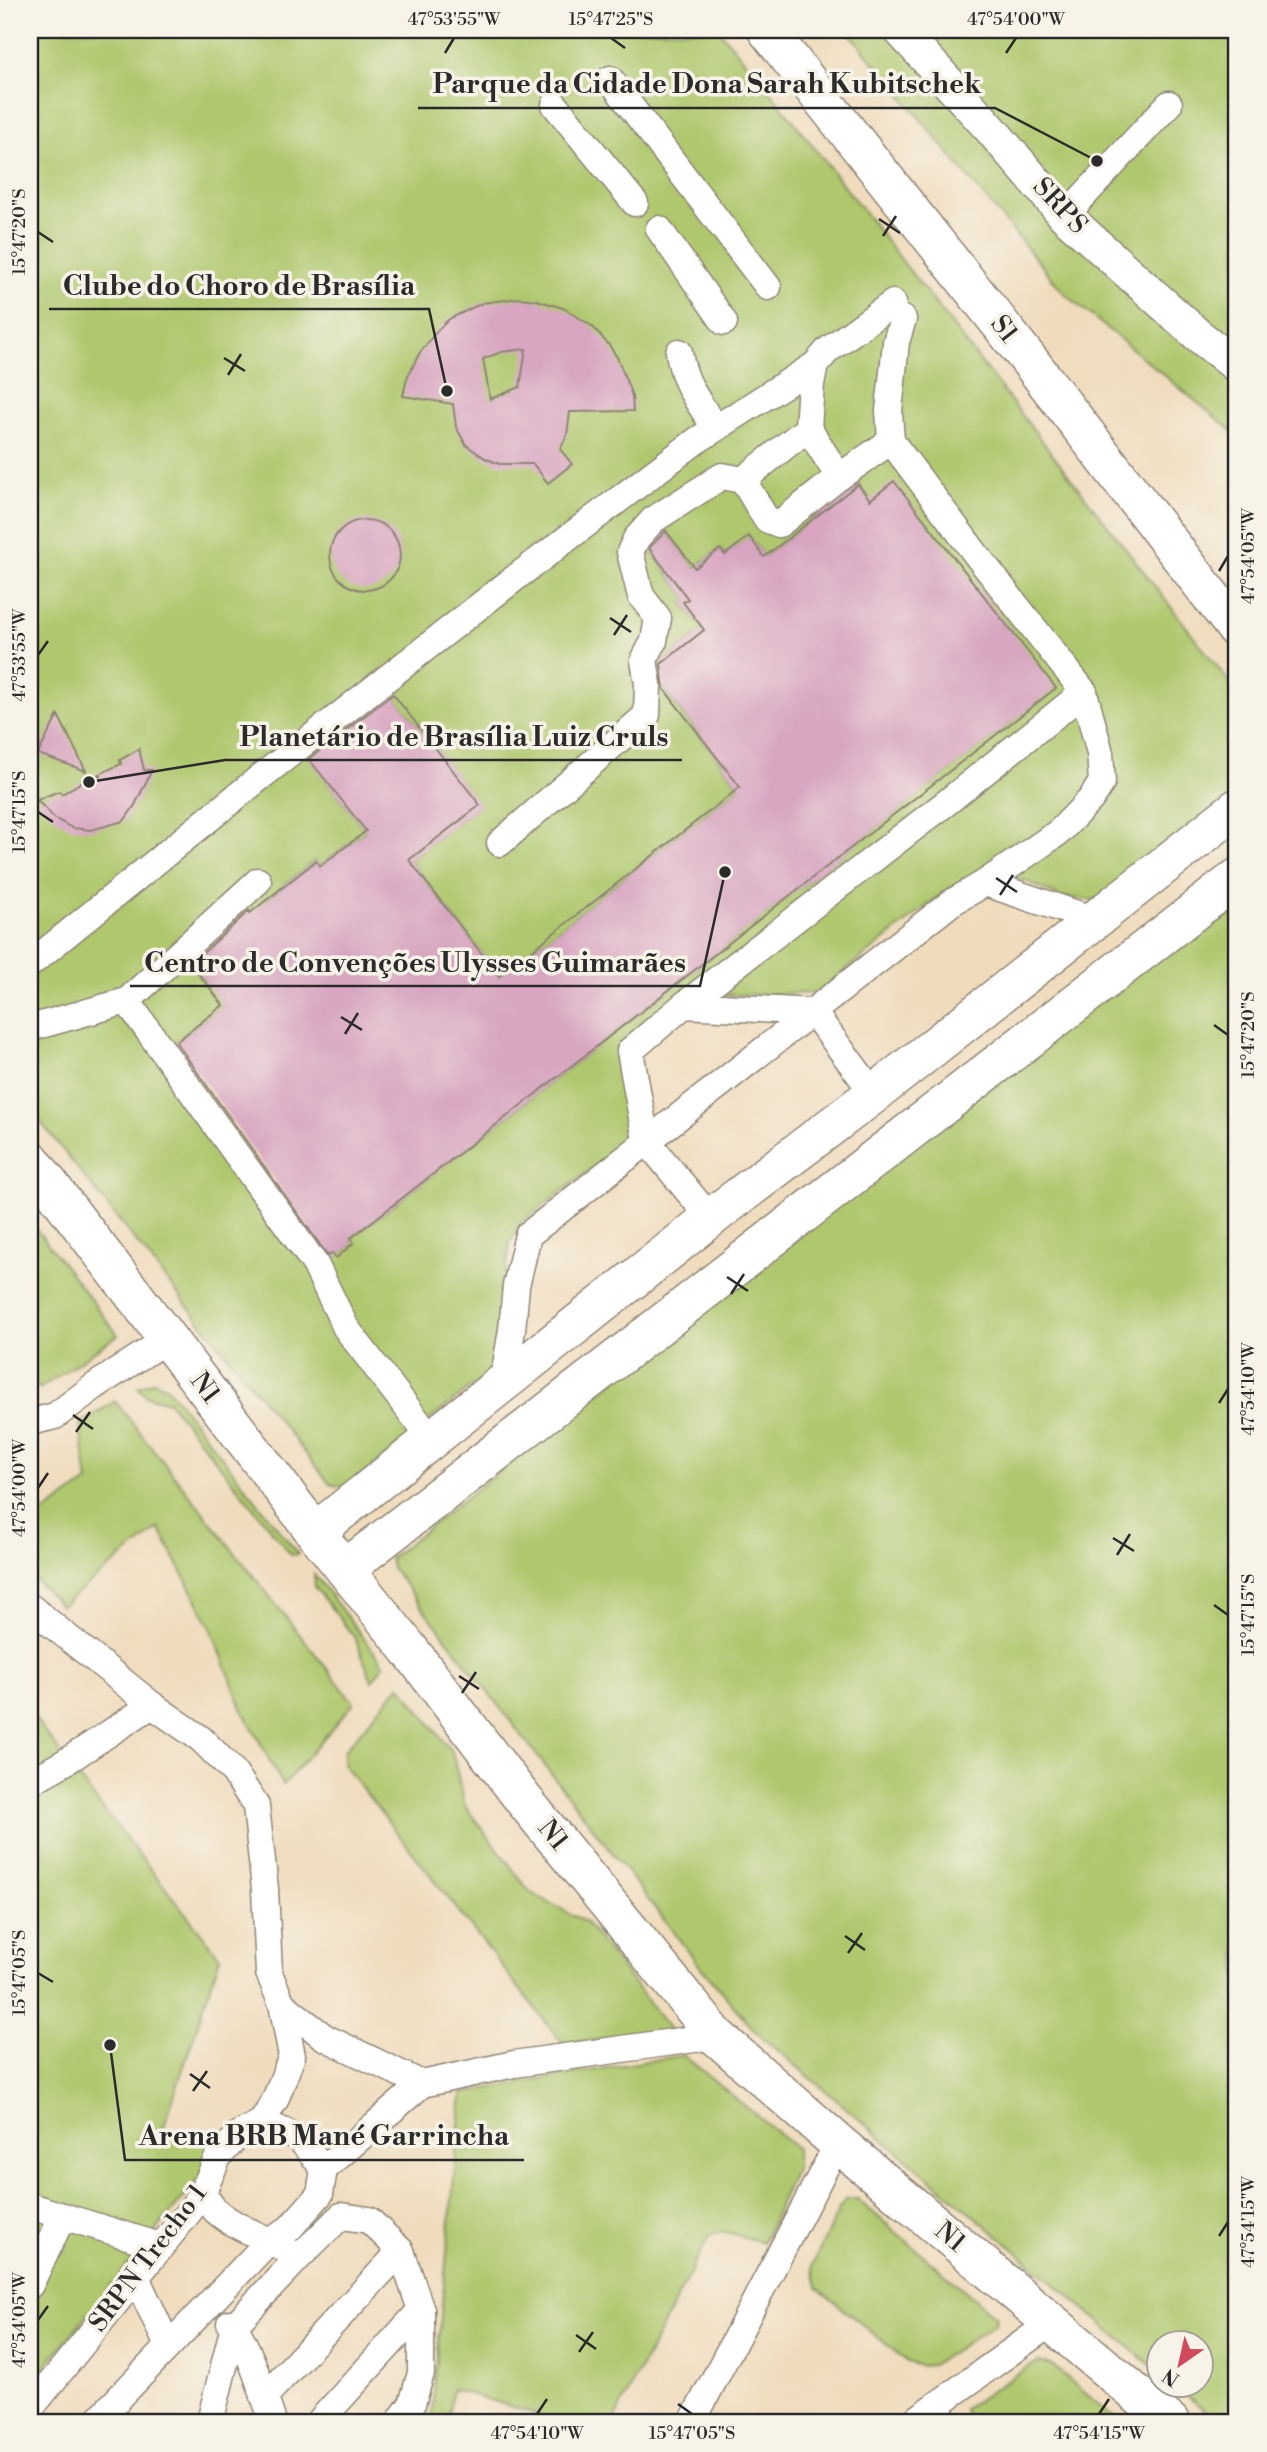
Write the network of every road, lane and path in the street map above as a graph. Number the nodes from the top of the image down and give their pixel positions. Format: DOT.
graph roads {
  1 [pos="767,30"];
  2 [pos="900,30"];
  3 [pos="610,79"];
  4 [pos="1170,104"];
  5 [pos="555,105"];
  6 [pos="635,203"];
  7 [pos="1065,216"];
  8 [pos="659,229"];
  9 [pos="768,287"];
  10 [pos="724,322"];
  11 [pos="679,352"];
  12 [pos="815,365"];
  13 [pos="1237,366"];
  14 [pos="716,428"];
  15 [pos="808,428"];
  16 [pos="891,441"];
  17 [pos="839,477"];
  18 [pos="743,480"];
  19 [pos="1237,630"];
  20 [pos="1084,692"];
  21 [pos="1237,808"];
  22 [pos="1196,841"];
  23 [pos="500,843"];
  24 [pos="258,881"];
  25 [pos="1234,881"];
  26 [pos="985,883"];
  27 [pos="1095,920"];
  28 [pos="30,964"];
  29 [pos="127,1001"];
  30 [pos="684,1005"];
  31 [pos="813,1012"];
  32 [pos="30,1028"];
  33 [pos="874,1094"];
  34 [pos="646,1140"];
  35 [pos="30,1159"];
  36 [pos="717,1213"];
  37 [pos="167,1339"];
  38 [pos="503,1383"];
  39 [pos="30,1419"];
  40 [pos="432,1440"];
  41 [pos="463,1478"];
  42 [pos="315,1532"];
  43 [pos="345,1569"];
  44 [pos="30,1607"];
  45 [pos="152,1705"];
  46 [pos="30,1782"];
  47 [pos="282,2004"];
  48 [pos="716,2036"];
  49 [pos="422,2084"];
  50 [pos="262,2122"];
  51 [pos="838,2143"];
  52 [pos="324,2169"];
  53 [pos="202,2194"];
  54 [pos="30,2206"];
  55 [pos="63,2216"];
  56 [pos="270,2240"];
  57 [pos="160,2246"];
  58 [pos="401,2251"];
  59 [pos="298,2258"];
  60 [pos="136,2277"];
  61 [pos="30,2285"];
  62 [pos="204,2308"];
  63 [pos="421,2310"];
  64 [pos="1051,2322"];
  65 [pos="234,2326"];
  66 [pos="168,2346"];
  67 [pos="264,2397"];
  68 [pos="30,2409"];
  69 [pos="696,2414"];
  70 [pos="1165,2420"];
  71 [pos="96,2422"];
  72 [pos="210,2422"];
  73 [pos="273,2422"];
  74 [pos="319,2422"];
  75 [pos="399,2422"];
  76 [pos="913,2422"];
  1 -- 19 [label="highway, S1"];
  2 -- 7 [label="main road, SRPS"];
  3 -- 9 [label="lane"];
  4 -- 7 [label="lane"];
  5 -- 6 [label="lane"];
  7 -- 13 [label="main road, SRPS"];
  8 -- 10 [label="lane"];
  11 -- 14 [label="lane"];
  12 -- 14 [label="lane"];
  12 -- 15 [label="lane"];
  12 -- 16 [label="lane"];
  14 -- 28 [label="lane"];
  15 -- 17 [label="lane"];
  15 -- 18 [label="lane"];
  16 -- 17 [label="lane"];
  16 -- 20 [label="lane"];
  17 -- 18 [label="lane"];
  18 -- 23 [label="lane"];
  20 -- 26 [label="lane"];
  20 -- 30 [label="lane"];
  21 -- 22 [label="highway"];
  22 -- 25 [label="highway"];
  22 -- 27 [label="highway"];
  24 -- 29 [label="lane"];
  25 -- 41 [label="highway"];
  26 -- 27 [label="lane"];
  26 -- 31 [label="lane"];
  27 -- 33 [label="highway"];
  29 -- 32 [label="lane"];
  29 -- 40 [label="lane"];
  30 -- 31 [label="lane"];
  30 -- 34 [label="lane"];
  31 -- 33 [label="lane"];
  31 -- 34 [label="lane"];
  33 -- 36 [label="highway"];
  34 -- 36 [label="lane"];
  34 -- 38 [label="lane"];
  35 -- 37 [label="highway, N1"];
  36 -- 38 [label="highway"];
  37 -- 39 [label="lane"];
  37 -- 42 [label="highway, N1"];
  38 -- 40 [label="highway"];
  40 -- 41 [label="highway"];
  40 -- 42 [label="highway"];
  41 -- 43 [label="highway"];
  42 -- 43 [label="highway, N1"];
  43 -- 48 [label="highway, N1"];
  44 -- 45 [label="lane, SRPN Trecho 1"];
  45 -- 46 [label="lane"];
  45 -- 47 [label="lane, SRPN Trecho 1"];
  47 -- 49 [label="lane"];
  47 -- 50 [label="lane, SRPN Trecho 1"];
  48 -- 49 [label="lane"];
  48 -- 51 [label="highway, N1"];
  49 -- 52 [label="lane"];
  50 -- 52 [label="lane"];
  50 -- 53 [label="lane, SRPN Trecho 1"];
  51 -- 64 [label="highway, N1"];
  51 -- 69 [label="lane"];
  52 -- 56 [label="lane"];
  53 -- 56 [label="lane"];
  53 -- 57 [label="lane, SRPN Trecho 1"];
  54 -- 55 [label="lane"];
  55 -- 57 [label="lane"];
  55 -- 61 [label="lane"];
  56 -- 59 [label="lane"];
  56 -- 62 [label="lane"];
  57 -- 60 [label="lane, SRPN Trecho 1"];
  58 -- 59 [label="lane"];
  58 -- 63 [label="lane"];
  58 -- 67 [label="lane"];
  59 -- 65 [label="lane"];
  60 -- 66 [label="lane"];
  60 -- 68 [label="lane, SRPN Trecho 1"];
  62 -- 65 [label="lane"];
  62 -- 66 [label="lane"];
  63 -- 74 [label="lane"];
  63 -- 75 [label="lane"];
  64 -- 70 [label="highway, N1"];
  64 -- 76 [label="lane"];
  65 -- 67 [label="lane"];
  65 -- 72 [label="lane"];
  66 -- 71 [label="lane"];
  67 -- 73 [label="lane"];
}
